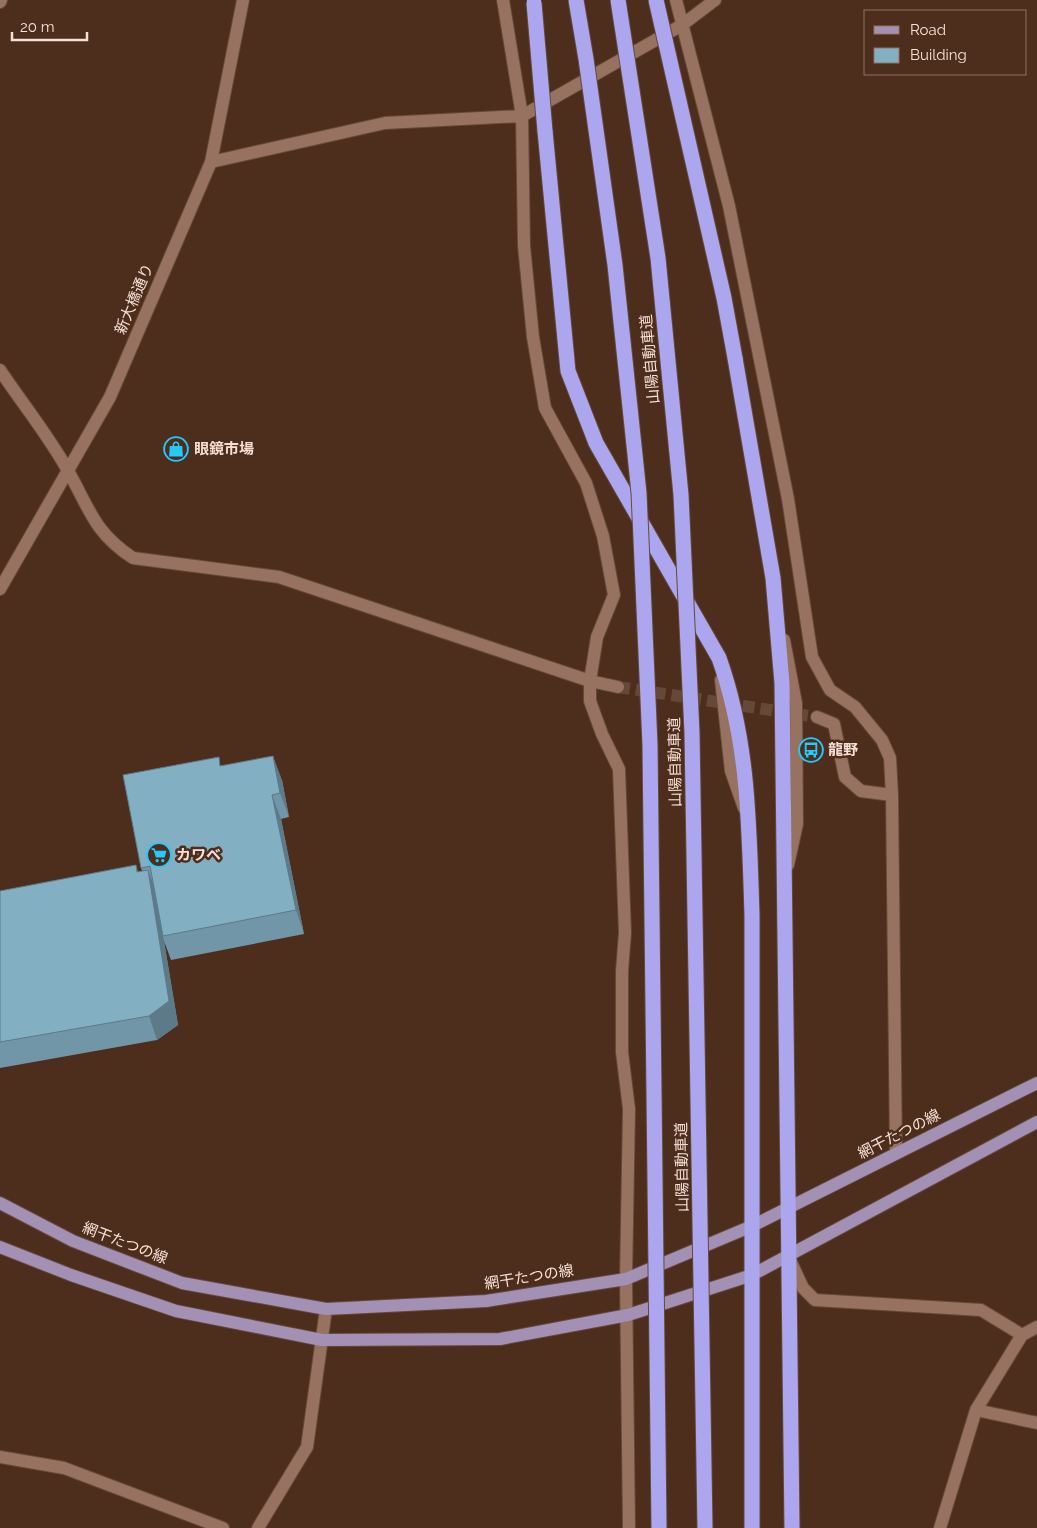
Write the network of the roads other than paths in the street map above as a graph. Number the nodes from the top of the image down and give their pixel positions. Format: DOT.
graph roads {
  1 [pos="243,0"];
  2 [pos="503,0"];
  3 [pos="533,0"];
  4 [pos="576,0"];
  5 [pos="618,0"];
  6 [pos="656,0"];
  7 [pos="676,0"];
  8 [pos="715,0"];
  9 [pos="682,25"];
  10 [pos="522,116"];
  11 [pos="211,162"];
  12 [pos="0,370"];
  13 [pos="67,469"];
  14 [pos="0,589"];
  15 [pos="590,681"];
  16 [pos="618,687"];
  17 [pos="817,717"];
  18 [pos="892,795"];
  19 [pos="1037,1083"];
  20 [pos="1037,1122"];
  21 [pos="896,1153"];
  22 [pos="0,1203"];
  23 [pos="788,1208"];
  24 [pos="752,1226"];
  25 [pos="0,1247"];
  26 [pos="788,1255"];
  27 [pos="752,1275"];
  28 [pos="626,1279"];
  29 [pos="326,1310"];
  30 [pos="628,1316"];
  31 [pos="1037,1327"];
  32 [pos="1022,1335"];
  33 [pos="322,1340"];
  34 [pos="976,1410"];
  35 [pos="1037,1422"];
  36 [pos="0,1457"];
  37 [pos="223,1528"];
  38 [pos="258,1528"];
  39 [pos="628,1528"];
  40 [pos="659,1528"];
  41 [pos="705,1528"];
  42 [pos="752,1528"];
  43 [pos="792,1528"];
  44 [pos="940,1528"];
  1 -- 11 [label="street, 新大橋通り"];
  2 -- 10 [label="street"];
  3 -- 24 [label="highway, bridge"];
  4 -- 40 [label="highway, 山陽自動車道, bridge"];
  5 -- 41 [label="highway, 山陽自動車道, bridge"];
  6 -- 23 [label="highway, bridge"];
  7 -- 9 [label="street"];
  8 -- 9 [label="street"];
  9 -- 10 [label="street"];
  9 -- 18 [label="street"];
  10 -- 11 [label="street"];
  10 -- 15 [label="street"];
  11 -- 13 [label="street, 新大橋通り"];
  12 -- 13 [label="street"];
  13 -- 14 [label="street, 新大橋通り"];
  13 -- 15 [label="street"];
  15 -- 16 [label="street"];
  15 -- 28 [label="street"];
  17 -- 18 [label="street"];
  18 -- 21 [label="street"];
  19 -- 21 [label="main road, 網干たつの線"];
  20 -- 26 [label="main road"];
  21 -- 23 [label="main road, 網干たつの線"];
  22 -- 29 [label="main road, 網干たつの線"];
  23 -- 24 [label="main road, 網干たつの線"];
  23 -- 26 [label="highway"];
  24 -- 27 [label="highway"];
  24 -- 28 [label="main road, 網干たつの線"];
  25 -- 33 [label="main road"];
  26 -- 27 [label="main road"];
  26 -- 32 [label="street"];
  26 -- 43 [label="highway"];
  27 -- 30 [label="main road"];
  27 -- 42 [label="highway"];
  28 -- 29 [label="main road, 網干たつの線"];
  28 -- 30 [label="street"];
  29 -- 33 [label="street"];
  30 -- 33 [label="main road"];
  30 -- 39 [label="street"];
  31 -- 32 [label="street"];
  32 -- 34 [label="street"];
  33 -- 38 [label="street"];
  34 -- 35 [label="street"];
  34 -- 44 [label="street"];
  36 -- 37 [label="street"];
}
